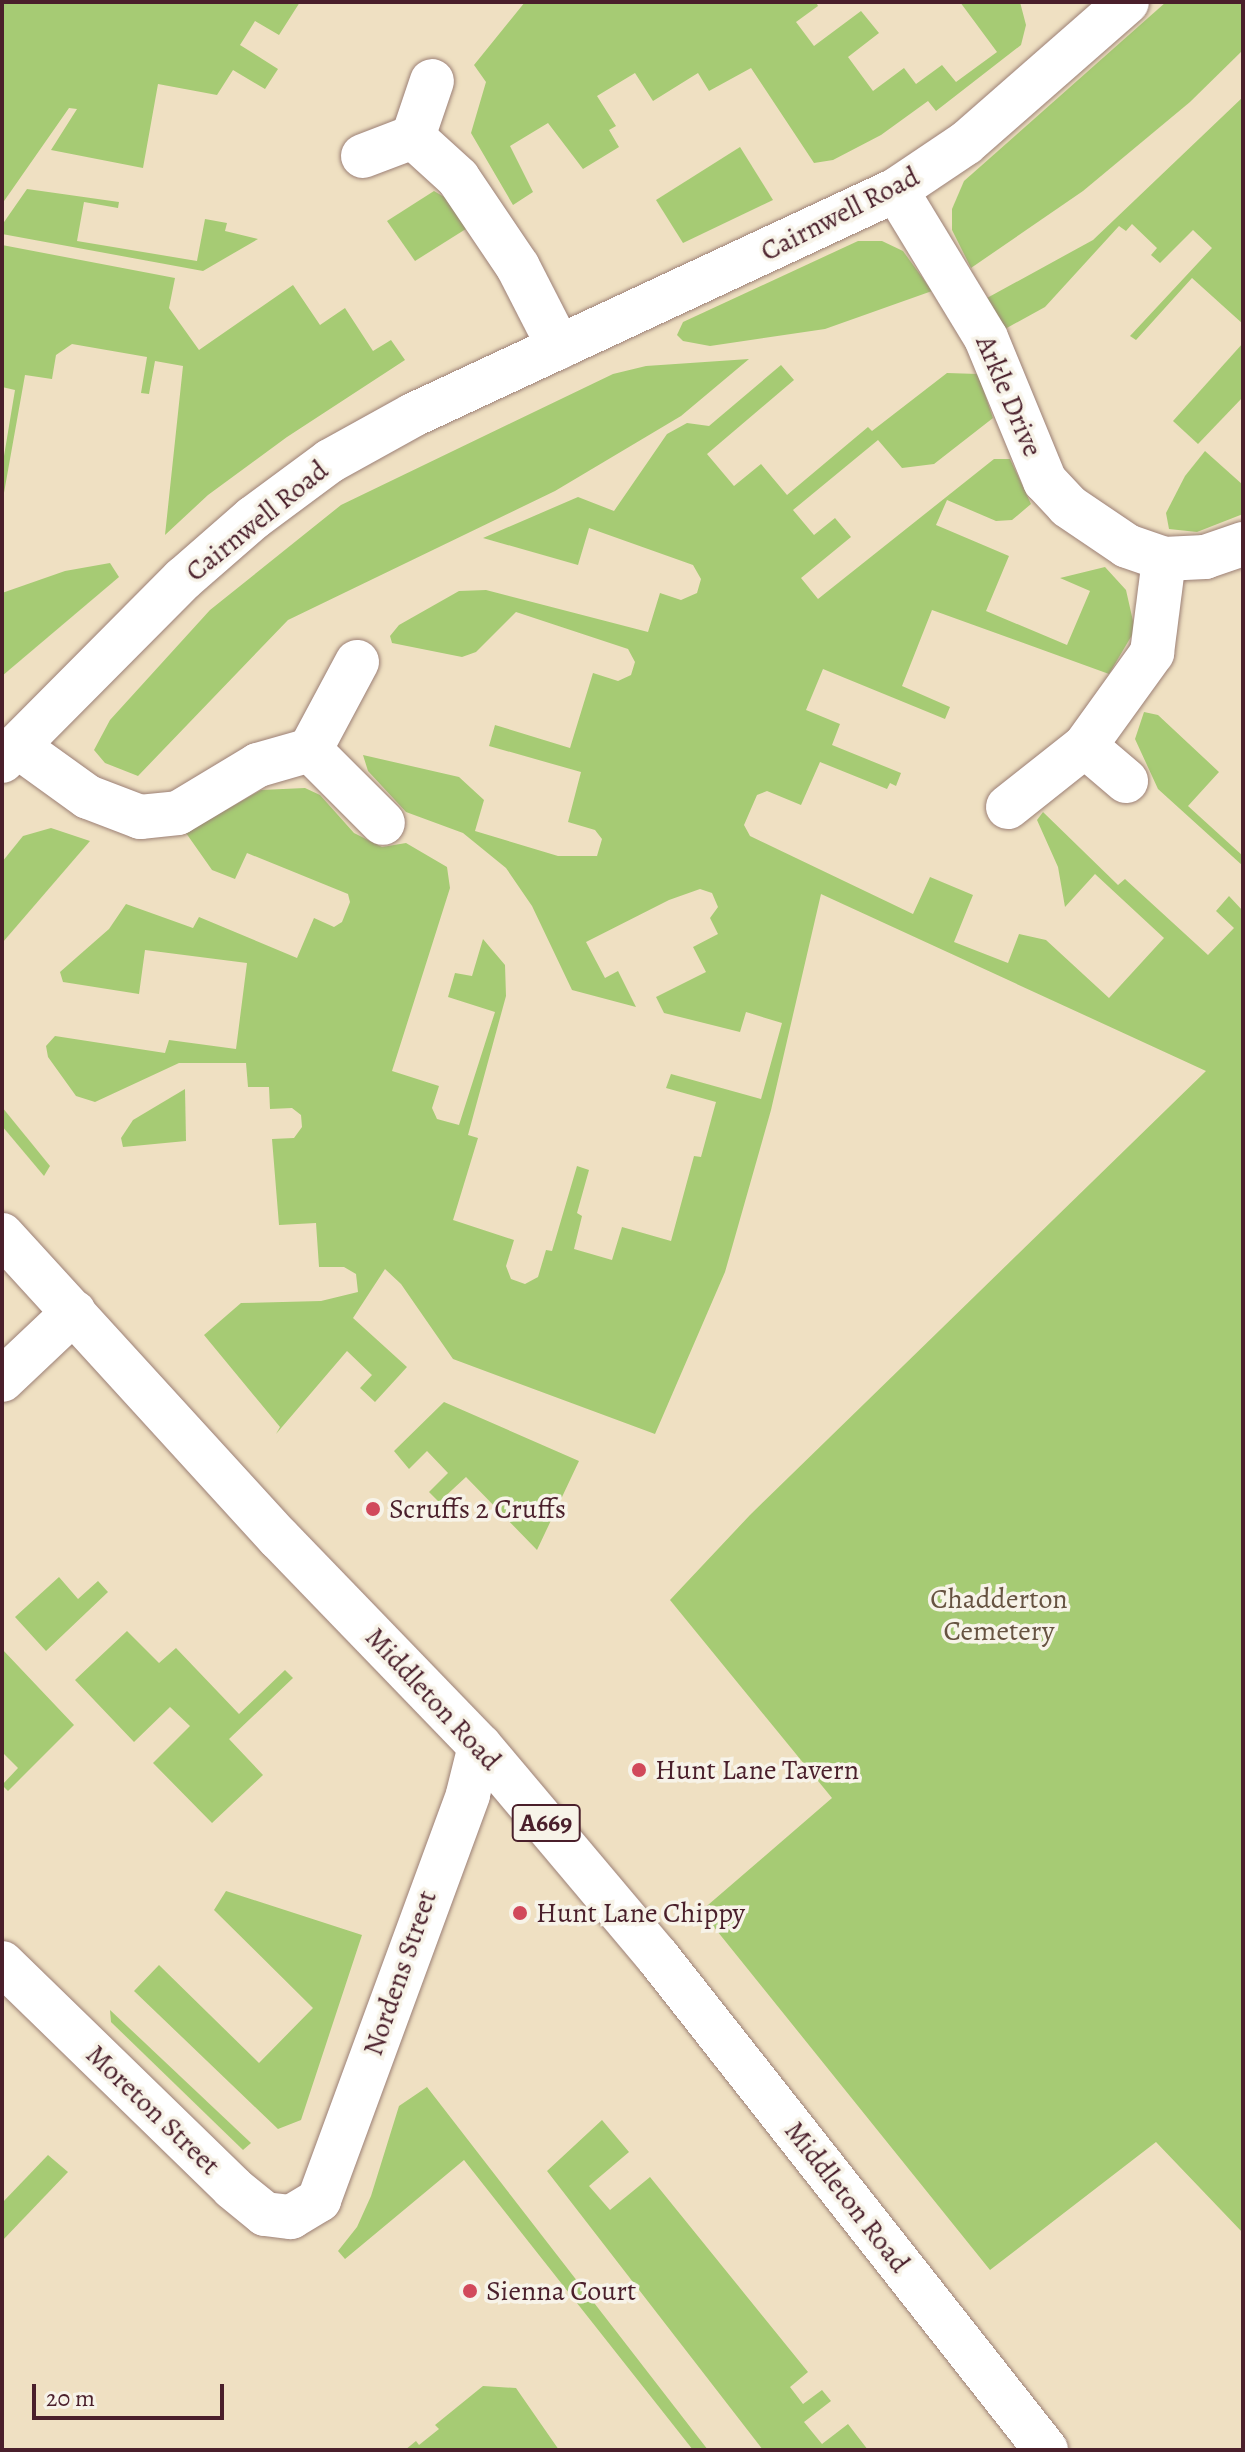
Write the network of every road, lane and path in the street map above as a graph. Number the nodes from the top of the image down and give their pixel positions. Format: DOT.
graph roads {
  1 [pos="1101,10"];
  2 [pos="432,81"];
  3 [pos="413,137"];
  4 [pos="363,156"];
  5 [pos="896,190"];
  6 [pos="559,347"];
  7 [pos="1243,544"];
  8 [pos="1164,559"];
  9 [pos="357,662"];
  10 [pos="1085,746"];
  11 [pos="310,750"];
  12 [pos="10,753"];
  13 [pos="1126,781"];
  14 [pos="1008,807"];
  15 [pos="383,823"];
  16 [pos="2,1235"];
  17 [pos="74,1312"];
  18 [pos="2,1380"];
  19 [pos="480,1746"];
  20 [pos="2,1963"];
  21 [pos="319,2200"];
  22 [pos="1046,2450"];
  1 -- 5 [label="street, Cairnwell Road"];
  2 -- 3 [label="street"];
  3 -- 4 [label="street"];
  3 -- 6 [label="street"];
  5 -- 6 [label="street, Cairnwell Road"];
  5 -- 8 [label="street, Arkle Drive"];
  6 -- 12 [label="street, Cairnwell Road"];
  7 -- 8 [label="street, Arkle Drive"];
  8 -- 10 [label="street"];
  9 -- 11 [label="street"];
  10 -- 13 [label="street"];
  10 -- 14 [label="street"];
  11 -- 12 [label="street"];
  11 -- 15 [label="street"];
  16 -- 17 [label="street, Middleton Road / A669"];
  17 -- 18 [label="street"];
  17 -- 19 [label="street, Middleton Road / A669"];
  19 -- 21 [label="street, Nordens Street"];
  19 -- 22 [label="street, Middleton Road / A669"];
  20 -- 21 [label="street, Moreton Street"];
}
